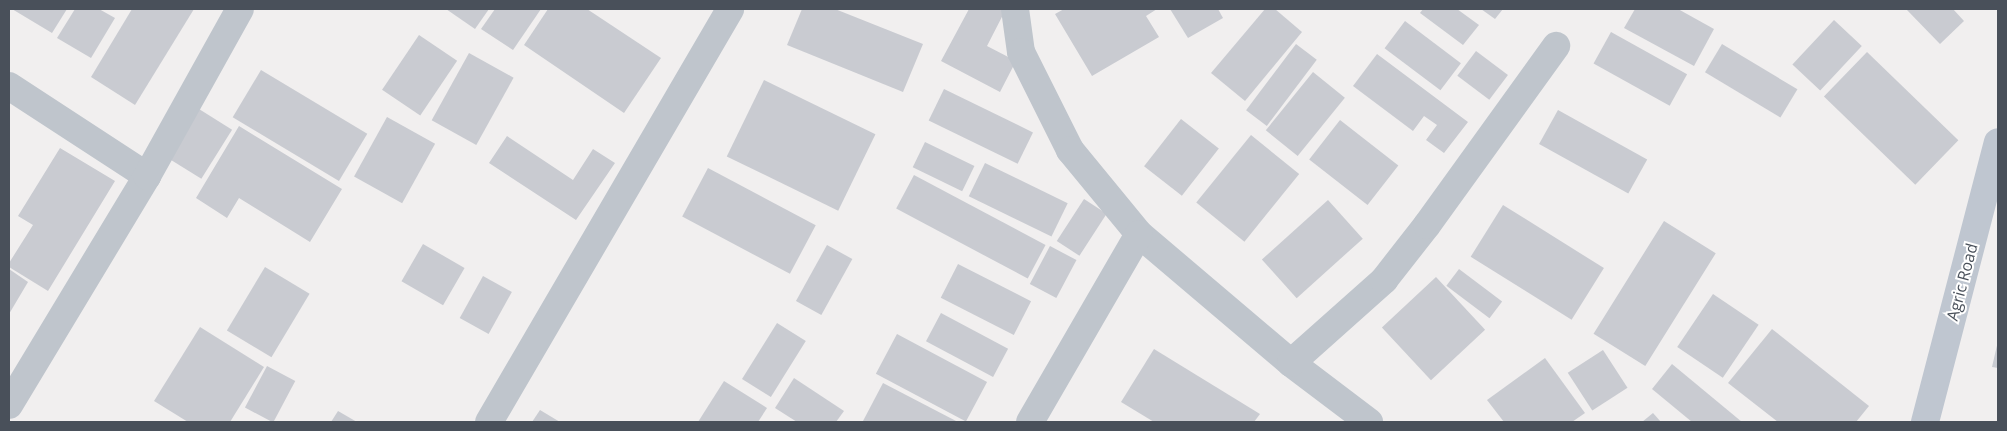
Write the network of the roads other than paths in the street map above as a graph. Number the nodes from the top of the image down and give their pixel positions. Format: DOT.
graph roads {
  1 [pos="240,9"];
  2 [pos="730,9"];
  3 [pos="1015,9"];
  4 [pos="1556,46"];
  5 [pos="9,86"];
  6 [pos="1998,142"];
  7 [pos="1994,175"];
  8 [pos="147,176"];
  9 [pos="1139,234"];
  10 [pos="1292,363"];
  11 [pos="9,405"];
  12 [pos="489,422"];
  13 [pos="1030,422"];
  14 [pos="1369,422"];
  15 [pos="1925,422"];
  1 -- 8 [label="street"];
  2 -- 12 [label="street"];
  3 -- 9 [label="street"];
  4 -- 10 [label="street"];
  5 -- 8 [label="street"];
  6 -- 7 [label="street, Agric Road"];
  7 -- 15 [label="street, Agric Road"];
  8 -- 11 [label="street"];
  9 -- 10 [label="street"];
  9 -- 13 [label="street"];
  10 -- 14 [label="street"];
}
